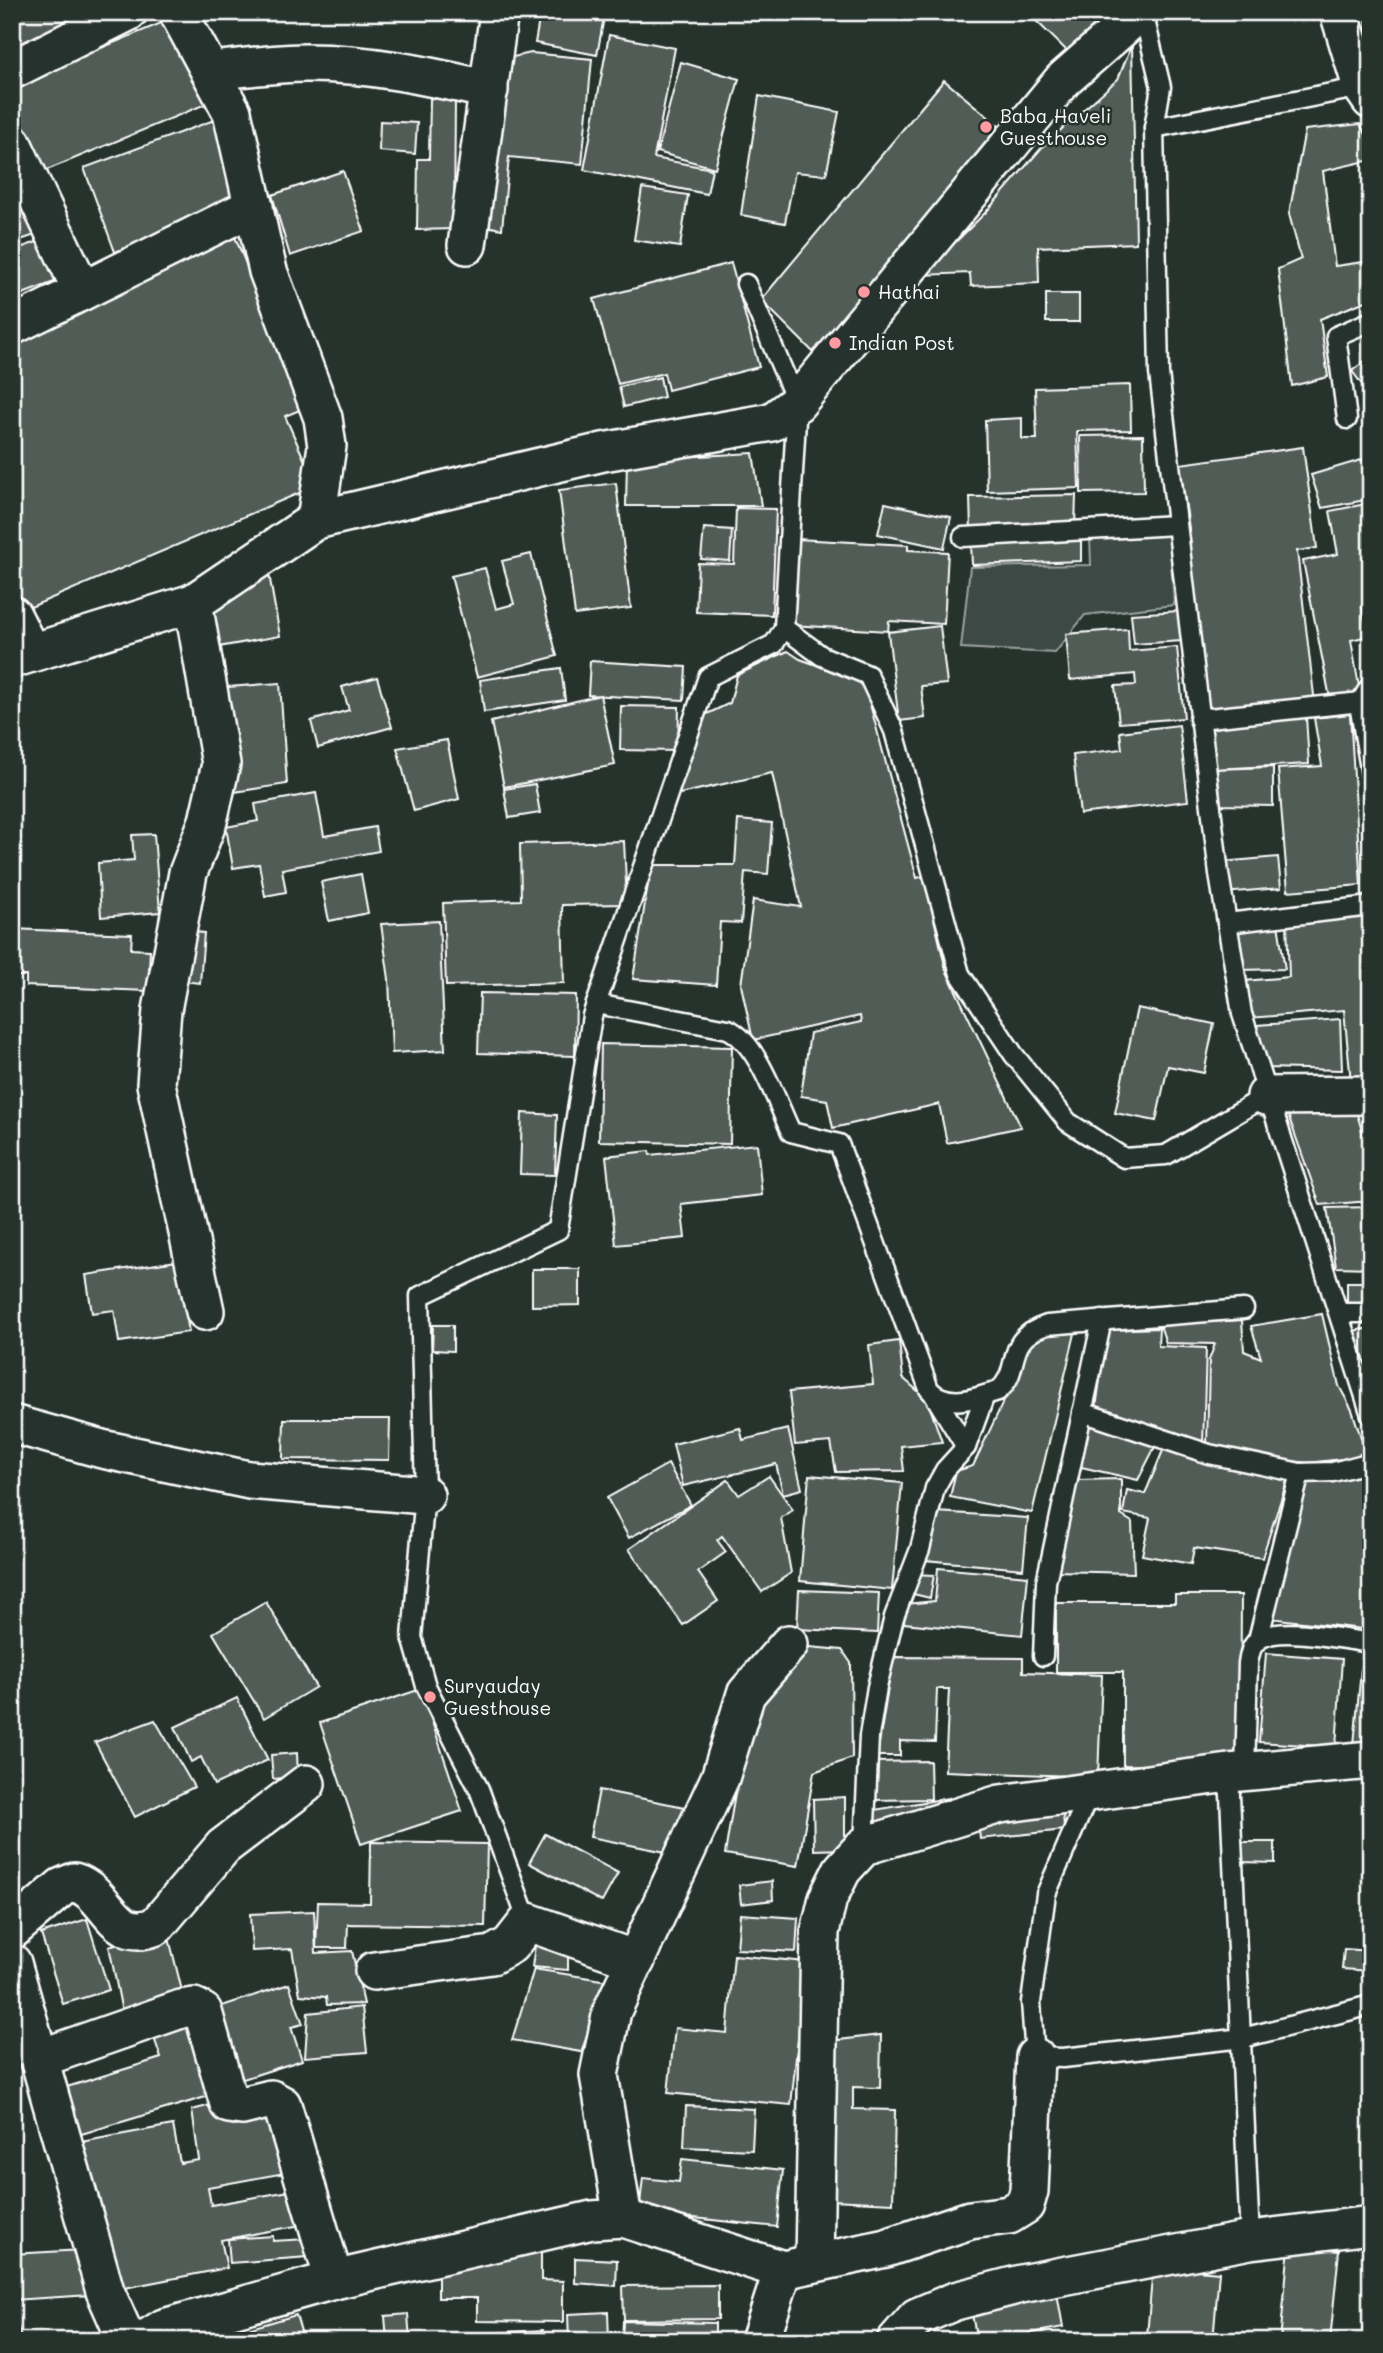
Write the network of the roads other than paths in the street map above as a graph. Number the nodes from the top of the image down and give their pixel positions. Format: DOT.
graph roads {
  1 [pos="128,12"];
  2 [pos="178,12"];
  3 [pos="499,12"];
  4 [pos="1142,12"];
  5 [pos="1339,12"];
  6 [pos="12,69"];
  7 [pos="210,71"];
  8 [pos="489,90"];
  9 [pos="1366,94"];
  10 [pos="1154,128"];
  11 [pos="12,143"];
  12 [pos="254,206"];
  13 [pos="467,245"];
  14 [pos="746,284"];
  15 [pos="82,291"];
  16 [pos="1371,321"];
  17 [pos="12,326"];
  18 [pos="797,403"];
  19 [pos="1347,419"];
  20 [pos="316,520"];
  21 [pos="1176,525"];
  22 [pos="963,537"];
  23 [pos="193,603"];
  24 [pos="12,615"];
  25 [pos="784,628"];
  26 [pos="22,656"];
  27 [pos="1371,685"];
  28 [pos="1365,702"];
  29 [pos="1199,719"];
  30 [pos="1371,775"];
  31 [pos="1371,906"];
  32 [pos="1227,923"];
  33 [pos="596,1004"];
  34 [pos="1266,1096"];
  35 [pos="1371,1096"];
  36 [pos="1244,1309"];
  37 [pos="205,1311"];
  38 [pos="1340,1313"];
  39 [pos="1371,1313"];
  40 [pos="1102,1320"];
  41 [pos="934,1395"];
  42 [pos="985,1395"];
  43 [pos="1082,1412"];
  44 [pos="1371,1415"];
  45 [pos="12,1424"];
  46 [pos="966,1447"];
  47 [pos="1371,1462"];
  48 [pos="1300,1473"];
  49 [pos="425,1495"];
  50 [pos="1258,1640"];
  51 [pos="1371,1643"];
  52 [pos="789,1644"];
  53 [pos="1043,1656"];
  54 [pos="1371,1760"];
  55 [pos="1237,1772"];
  56 [pos="306,1784"];
  57 [pos="1090,1792"];
  58 [pos="864,1846"];
  59 [pos="528,1922"];
  60 [pos="12,1930"];
  61 [pos="636,1960"];
  62 [pos="12,1963"];
  63 [pos="374,1971"];
  64 [pos="1371,2005"];
  65 [pos="1243,2038"];
  66 [pos="1035,2057"];
  67 [pos="38,2059"];
  68 [pos="623,2218"];
  69 [pos="1371,2225"];
  70 [pos="1250,2240"];
  71 [pos="799,2267"];
  72 [pos="334,2280"];
  73 [pos="127,2341"];
  74 [pos="143,2341"];
  75 [pos="760,2341"];
  76 [pos="897,2341"];
  1 -- 6 [label="street"];
  2 -- 7 [label="street"];
  3 -- 8 [label="street"];
  4 -- 10 [label="lane"];
  4 -- 18 [label="street"];
  5 -- 9 [label="street"];
  7 -- 8 [label="street"];
  7 -- 12 [label="street"];
  8 -- 13 [label="street"];
  9 -- 10 [label="lane"];
  10 -- 21 [label="lane"];
  11 -- 15 [label="street"];
  12 -- 15 [label="street"];
  12 -- 20 [label="street"];
  14 -- 18 [label="lane"];
  15 -- 17 [label="street"];
  16 -- 19 [label="lane"];
  18 -- 20 [label="street"];
  18 -- 25 [label="lane"];
  20 -- 23 [label="street"];
  21 -- 22 [label="lane"];
  21 -- 29 [label="lane"];
  23 -- 26 [label="street"];
  23 -- 37 [label="street"];
  24 -- 26 [label="street"];
  25 -- 33 [label="lane"];
  25 -- 34 [label="lane"];
  27 -- 28 [label="lane"];
  28 -- 29 [label="lane"];
  28 -- 30 [label="lane"];
  29 -- 32 [label="lane"];
  31 -- 32 [label="lane"];
  32 -- 34 [label="lane"];
  33 -- 41 [label="lane"];
  33 -- 49 [label="lane"];
  34 -- 35 [label="street"];
  34 -- 38 [label="lane"];
  36 -- 40 [label="lane"];
  38 -- 39 [label="lane"];
  38 -- 44 [label="lane"];
  40 -- 42 [label="lane"];
  40 -- 43 [label="lane"];
  41 -- 42 [label="lane"];
  41 -- 46 [label="lane"];
  42 -- 46 [label="lane"];
  43 -- 48 [label="lane"];
  43 -- 53 [label="lane"];
  45 -- 49 [label="street"];
  46 -- 58 [label="lane"];
  47 -- 48 [label="lane"];
  48 -- 50 [label="lane"];
  49 -- 59 [label="lane"];
  50 -- 51 [label="lane"];
  50 -- 55 [label="lane"];
  52 -- 61 [label="street"];
  54 -- 55 [label="street"];
  55 -- 57 [label="street"];
  55 -- 65 [label="lane"];
  56 -- 60 [label="street"];
  57 -- 58 [label="street"];
  57 -- 66 [label="lane"];
  58 -- 71 [label="street"];
  59 -- 61 [label="street"];
  59 -- 63 [label="street"];
  61 -- 68 [label="street"];
  62 -- 67 [label="street"];
  64 -- 65 [label="lane"];
  65 -- 66 [label="lane"];
  65 -- 70 [label="lane"];
  66 -- 71 [label="street"];
  67 -- 72 [label="street"];
  67 -- 73 [label="street"];
  68 -- 71 [label="street"];
  68 -- 72 [label="street"];
  69 -- 70 [label="street"];
  70 -- 76 [label="street"];
  71 -- 75 [label="street"];
  72 -- 74 [label="street"];
}
